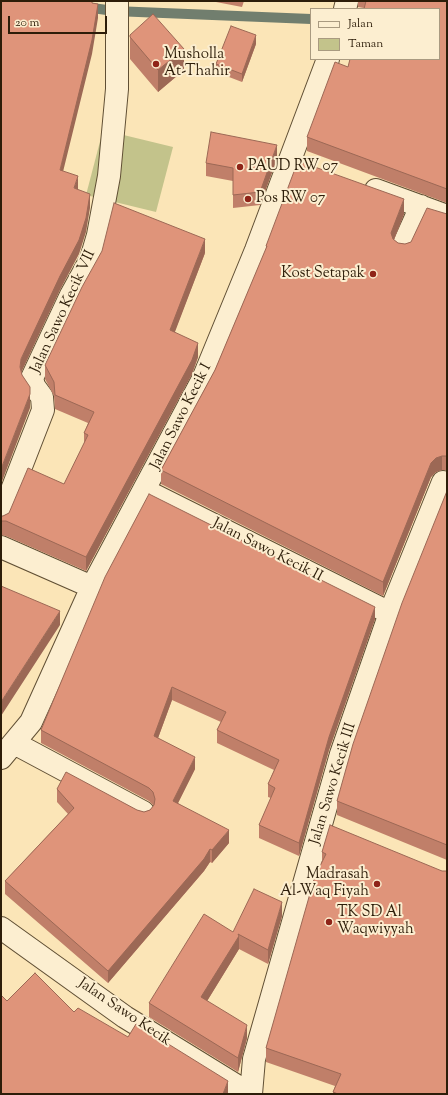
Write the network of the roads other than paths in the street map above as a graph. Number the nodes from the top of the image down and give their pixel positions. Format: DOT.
graph roads {
  1 [pos="117,8"];
  2 [pos="328,60"];
  3 [pos="291,159"];
  4 [pos="312,167"];
  5 [pos="356,182"];
  6 [pos="421,206"];
  7 [pos="447,216"];
  8 [pos="403,246"];
  9 [pos="443,482"];
  10 [pos="144,490"];
  11 [pos="1,518"];
  12 [pos="1,547"];
  13 [pos="92,587"];
  14 [pos="390,613"];
  15 [pos="7,751"];
  16 [pos="143,812"];
  17 [pos="1,928"];
  18 [pos="251,1094"];
  1 -- 11 [label="street, Jalan Sawo Kecik VII"];
  2 -- 3 [label="street, Jalan Sawo Kecik I"];
  3 -- 4 [label="street"];
  3 -- 10 [label="street, Jalan Sawo Kecik I"];
  5 -- 6 [label="street"];
  6 -- 7 [label="street"];
  6 -- 8 [label="street"];
  9 -- 14 [label="street, Jalan Sawo Kecik III"];
  10 -- 13 [label="street, Jalan Sawo Kecik I"];
  10 -- 14 [label="street, Jalan Sawo Kecik II"];
  12 -- 13 [label="street"];
  13 -- 15 [label="street, Jalan Sawo Kecik I"];
  14 -- 18 [label="street, Jalan Sawo Kecik III"];
  15 -- 16 [label="street"];
  17 -- 18 [label="street, Jalan Sawo Kecik"];
}
